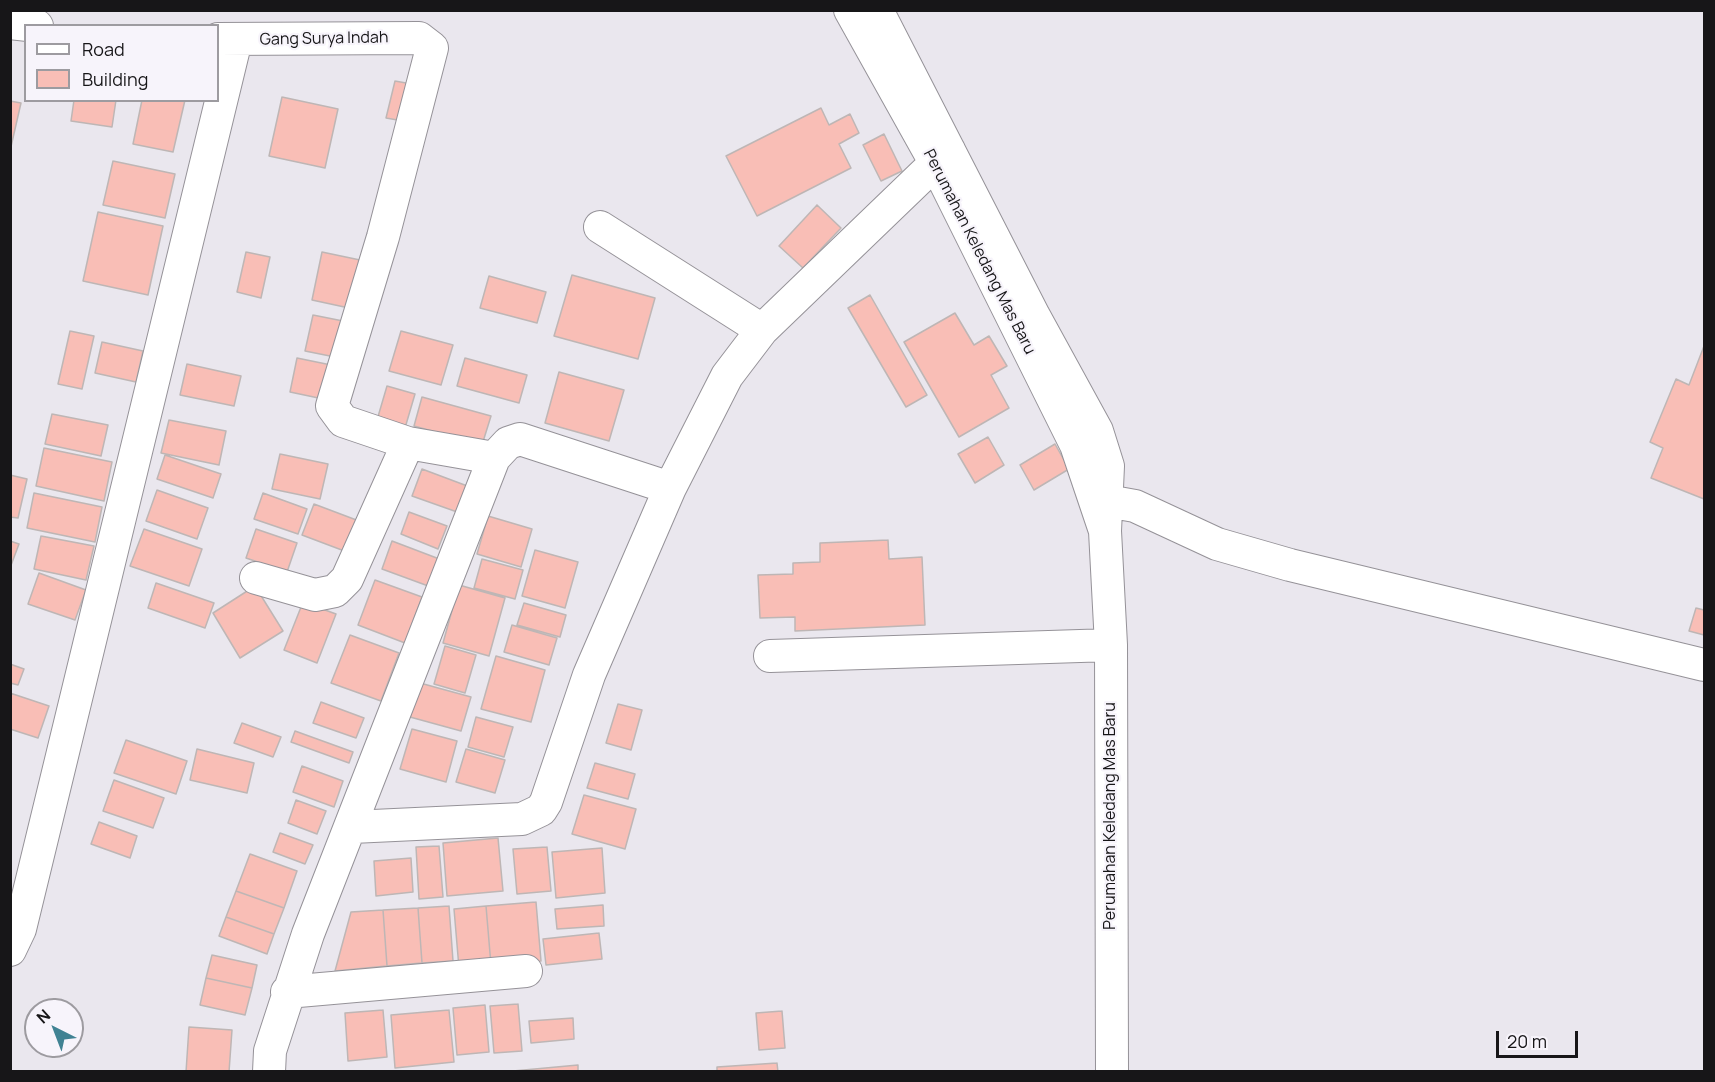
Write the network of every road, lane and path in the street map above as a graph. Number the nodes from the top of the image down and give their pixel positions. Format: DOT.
graph roads {
  1 [pos="850,10"];
  2 [pos="877,10"];
  3 [pos="226,40"];
  4 [pos="219,70"];
  5 [pos="212,102"];
  6 [pos="942,157"];
  7 [pos="600,226"];
  8 [pos="762,330"];
  9 [pos="408,443"];
  10 [pos="494,458"];
  11 [pos="670,488"];
  12 [pos="1102,499"];
  13 [pos="256,578"];
  14 [pos="1111,645"];
  15 [pos="770,656"];
  16 [pos="1704,665"];
  17 [pos="352,827"];
  18 [pos="10,950"];
  19 [pos="526,971"];
  20 [pos="287,992"];
  21 [pos="269,1071"];
  22 [pos="1112,1071"];
  1 -- 6 [label="street, Perumahan Keledang Mas Baru"];
  2 -- 6 [label="street"];
  3 -- 4 [label="street"];
  3 -- 9 [label="street, Gang Surya Indah"];
  5 -- 18 [label="street"];
  6 -- 8 [label="street"];
  6 -- 12 [label="street, Perumahan Keledang Mas Baru"];
  7 -- 8 [label="street"];
  8 -- 11 [label="street"];
  9 -- 10 [label="street"];
  9 -- 13 [label="street"];
  10 -- 11 [label="street"];
  10 -- 17 [label="street"];
  11 -- 17 [label="street"];
  12 -- 14 [label="street, Perumahan Keledang Mas Baru"];
  12 -- 16 [label="street"];
  14 -- 15 [label="street"];
  14 -- 22 [label="street, Perumahan Keledang Mas Baru"];
  17 -- 20 [label="street"];
  19 -- 20 [label="street"];
  20 -- 21 [label="street"];
}
